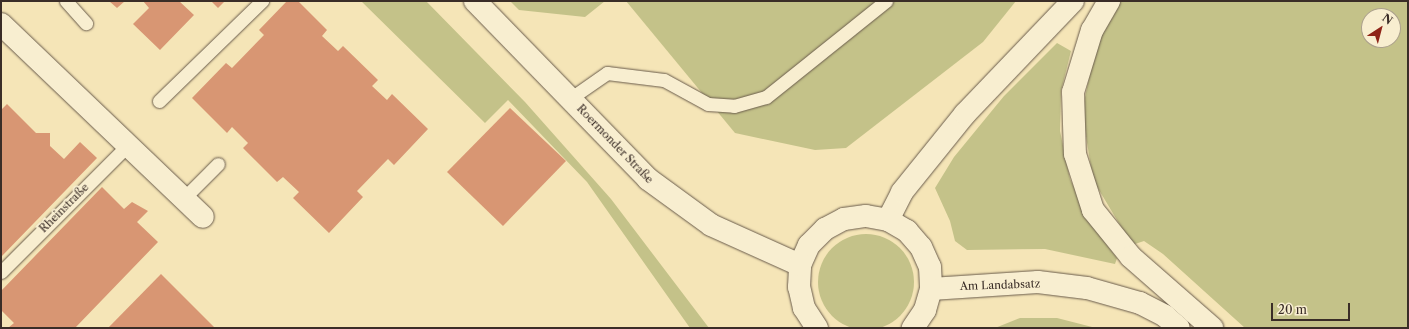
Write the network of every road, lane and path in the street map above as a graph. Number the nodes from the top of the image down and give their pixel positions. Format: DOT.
graph roads {
  1 [pos="66,1"];
  2 [pos="262,1"];
  3 [pos="475,1"];
  4 [pos="886,1"];
  5 [pos="1073,1"];
  6 [pos="1109,1"];
  7 [pos="86,23"];
  8 [pos="1,24"];
  9 [pos="571,98"];
  10 [pos="159,101"];
  11 [pos="128,144"];
  12 [pos="218,164"];
  13 [pos="184,198"];
  14 [pos="203,217"];
  15 [pos="888,220"];
  16 [pos="800,265"];
  17 [pos="1,272"];
  18 [pos="931,289"];
  19 [pos="817,328"];
  20 [pos="913,328"];
  21 [pos="1179,328"];
  22 [pos="1212,328"];
  1 -- 7 [label="lane"];
  2 -- 10 [label="lane"];
  3 -- 9 [label="main road, Roermonder Straße"];
  4 -- 9 [label="lane"];
  5 -- 15 [label="main road"];
  6 -- 22 [label="main road"];
  8 -- 11 [label="main road"];
  9 -- 16 [label="main road, Roermonder Straße"];
  11 -- 13 [label="main road"];
  11 -- 17 [label="lane, Rheinstraße"];
  12 -- 13 [label="lane"];
  13 -- 14 [label="main road"];
  15 -- 16 [label="main road"];
  15 -- 18 [label="main road"];
  16 -- 19 [label="main road"];
  18 -- 20 [label="main road"];
  18 -- 21 [label="main road, Am Landabsatz"];
}
